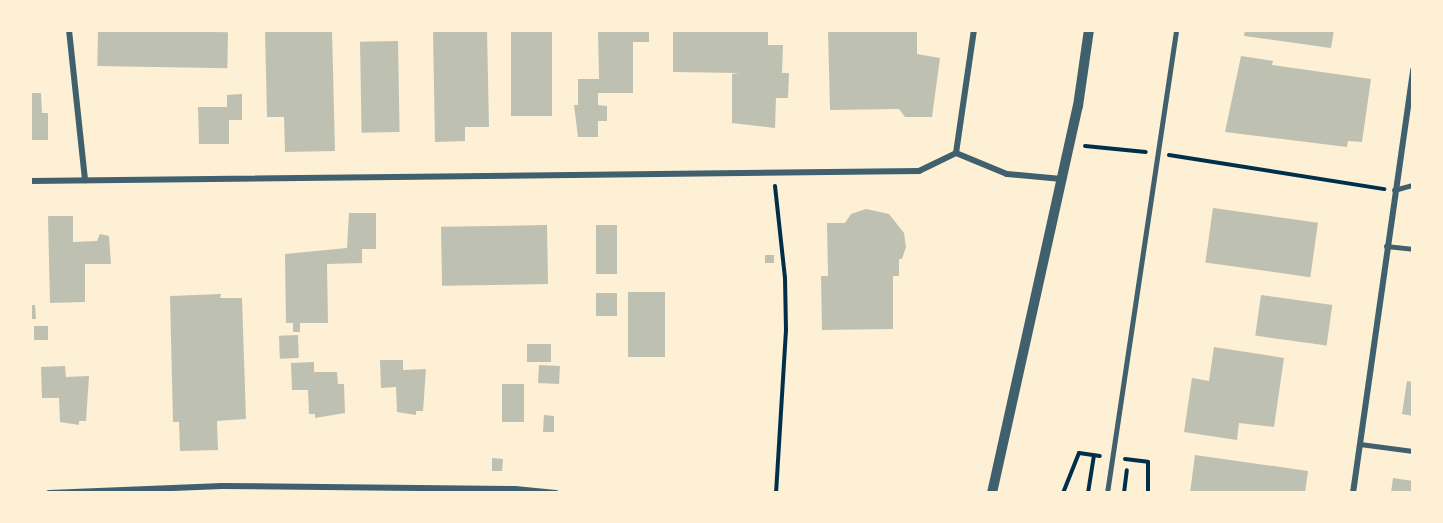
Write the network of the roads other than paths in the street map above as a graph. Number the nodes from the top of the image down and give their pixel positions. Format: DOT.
graph roads {
  1 [pos="69,30"];
  2 [pos="974,30"];
  3 [pos="1089,30"];
  4 [pos="1176,30"];
  5 [pos="1413,69"];
  6 [pos="956,153"];
  7 [pos="1062,179"];
  8 [pos="85,180"];
  9 [pos="30,181"];
  10 [pos="1413,185"];
  11 [pos="1394,190"];
  12 [pos="1386,246"];
  13 [pos="1413,249"];
  14 [pos="1360,444"];
  15 [pos="1413,451"];
  16 [pos="49,493"];
  17 [pos="556,493"];
  18 [pos="992,493"];
  19 [pos="1107,493"];
  20 [pos="1353,493"];
  1 -- 8 [label="street"];
  2 -- 6 [label="street"];
  3 -- 7 [label="street"];
  4 -- 19 [label="lane"];
  5 -- 11 [label="street"];
  6 -- 7 [label="street"];
  6 -- 8 [label="street"];
  7 -- 18 [label="street"];
  8 -- 9 [label="street"];
  10 -- 11 [label="lane"];
  11 -- 12 [label="street"];
  12 -- 13 [label="lane"];
  12 -- 14 [label="street"];
  14 -- 15 [label="lane"];
  14 -- 20 [label="street"];
  16 -- 17 [label="street"];
}
